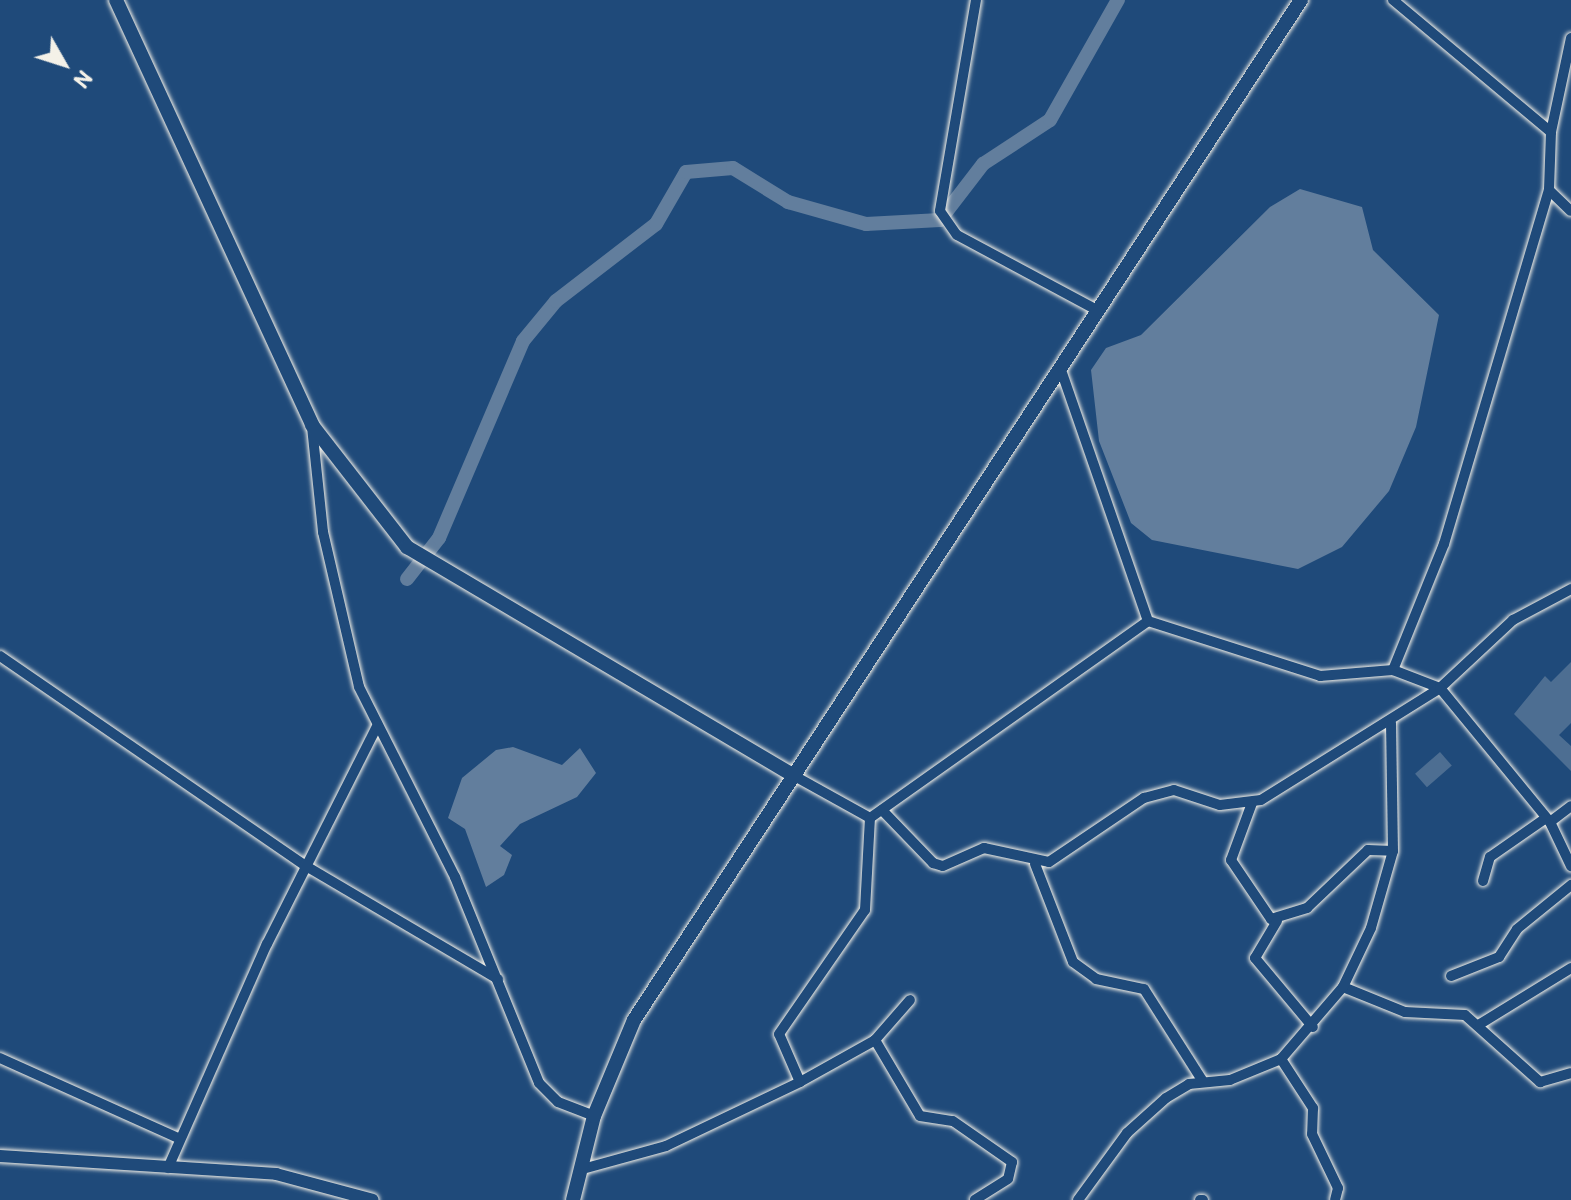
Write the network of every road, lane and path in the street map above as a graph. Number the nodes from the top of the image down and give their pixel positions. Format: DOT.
graph roads {
  1 [pos="116,0"];
  2 [pos="976,0"];
  3 [pos="1301,0"];
  4 [pos="1393,0"];
  5 [pos="1571,38"];
  6 [pos="1551,132"];
  7 [pos="1549,190"];
  8 [pos="1571,211"];
  9 [pos="1097,310"];
  10 [pos="1060,367"];
  11 [pos="312,425"];
  12 [pos="1571,589"];
  13 [pos="1148,621"];
  14 [pos="0,656"];
  15 [pos="1393,670"];
  16 [pos="1440,688"];
  17 [pos="1391,723"];
  18 [pos="377,726"];
  19 [pos="791,774"];
  20 [pos="1252,803"];
  21 [pos="1571,806"];
  22 [pos="882,810"];
  23 [pos="870,818"];
  24 [pos="1548,820"];
  25 [pos="1393,851"];
  26 [pos="1035,864"];
  27 [pos="306,866"];
  28 [pos="1571,866"];
  29 [pos="1483,881"];
  30 [pos="1571,885"];
  31 [pos="1277,921"];
  32 [pos="1571,968"];
  33 [pos="1451,976"];
  34 [pos="498,979"];
  35 [pos="1343,987"];
  36 [pos="910,1000"];
  37 [pos="1480,1024"];
  38 [pos="1313,1027"];
  39 [pos="875,1040"];
  40 [pos="0,1058"];
  41 [pos="1281,1059"];
  42 [pos="1571,1073"];
  43 [pos="1202,1080"];
  44 [pos="800,1082"];
  45 [pos="594,1116"];
  46 [pos="180,1139"];
  47 [pos="0,1156"];
  48 [pos="168,1168"];
  49 [pos="579,1170"];
  50 [pos="373,1200"];
  51 [pos="573,1200"];
  52 [pos="975,1200"];
  53 [pos="1078,1200"];
  54 [pos="1335,1200"];
  1 -- 11 [label="main road"];
  2 -- 9 [label="street"];
  3 -- 9 [label="main road"];
  4 -- 6 [label="street"];
  5 -- 6 [label="street"];
  6 -- 7 [label="street"];
  7 -- 8 [label="street"];
  7 -- 15 [label="street"];
  9 -- 10 [label="main road"];
  10 -- 13 [label="street"];
  10 -- 19 [label="main road"];
  11 -- 18 [label="street"];
  11 -- 19 [label="main road"];
  12 -- 16 [label="street"];
  13 -- 15 [label="street"];
  13 -- 22 [label="street"];
  14 -- 27 [label="street"];
  15 -- 16 [label="street"];
  16 -- 17 [label="street"];
  16 -- 24 [label="street"];
  17 -- 20 [label="street"];
  17 -- 25 [label="street"];
  18 -- 27 [label="street"];
  18 -- 34 [label="street"];
  19 -- 23 [label="street"];
  19 -- 45 [label="main road"];
  20 -- 26 [label="street"];
  20 -- 31 [label="street"];
  21 -- 24 [label="street"];
  22 -- 23 [label="street"];
  22 -- 26 [label="street"];
  23 -- 44 [label="street"];
  24 -- 28 [label="street"];
  24 -- 29 [label="street"];
  25 -- 31 [label="street"];
  25 -- 35 [label="street"];
  26 -- 43 [label="street"];
  27 -- 34 [label="street"];
  27 -- 46 [label="street"];
  30 -- 33 [label="street"];
  31 -- 38 [label="street"];
  32 -- 37 [label="street"];
  34 -- 45 [label="street"];
  35 -- 37 [label="street"];
  35 -- 38 [label="street"];
  36 -- 39 [label="street"];
  37 -- 42 [label="street"];
  38 -- 41 [label="street"];
  39 -- 44 [label="street"];
  39 -- 52 [label="street"];
  40 -- 46 [label="street"];
  41 -- 43 [label="street"];
  41 -- 54 [label="street"];
  43 -- 53 [label="street"];
  44 -- 49 [label="street"];
  45 -- 49 [label="main road"];
  46 -- 48 [label="street"];
  47 -- 48 [label="street"];
  48 -- 50 [label="street"];
  49 -- 51 [label="main road"];
}
